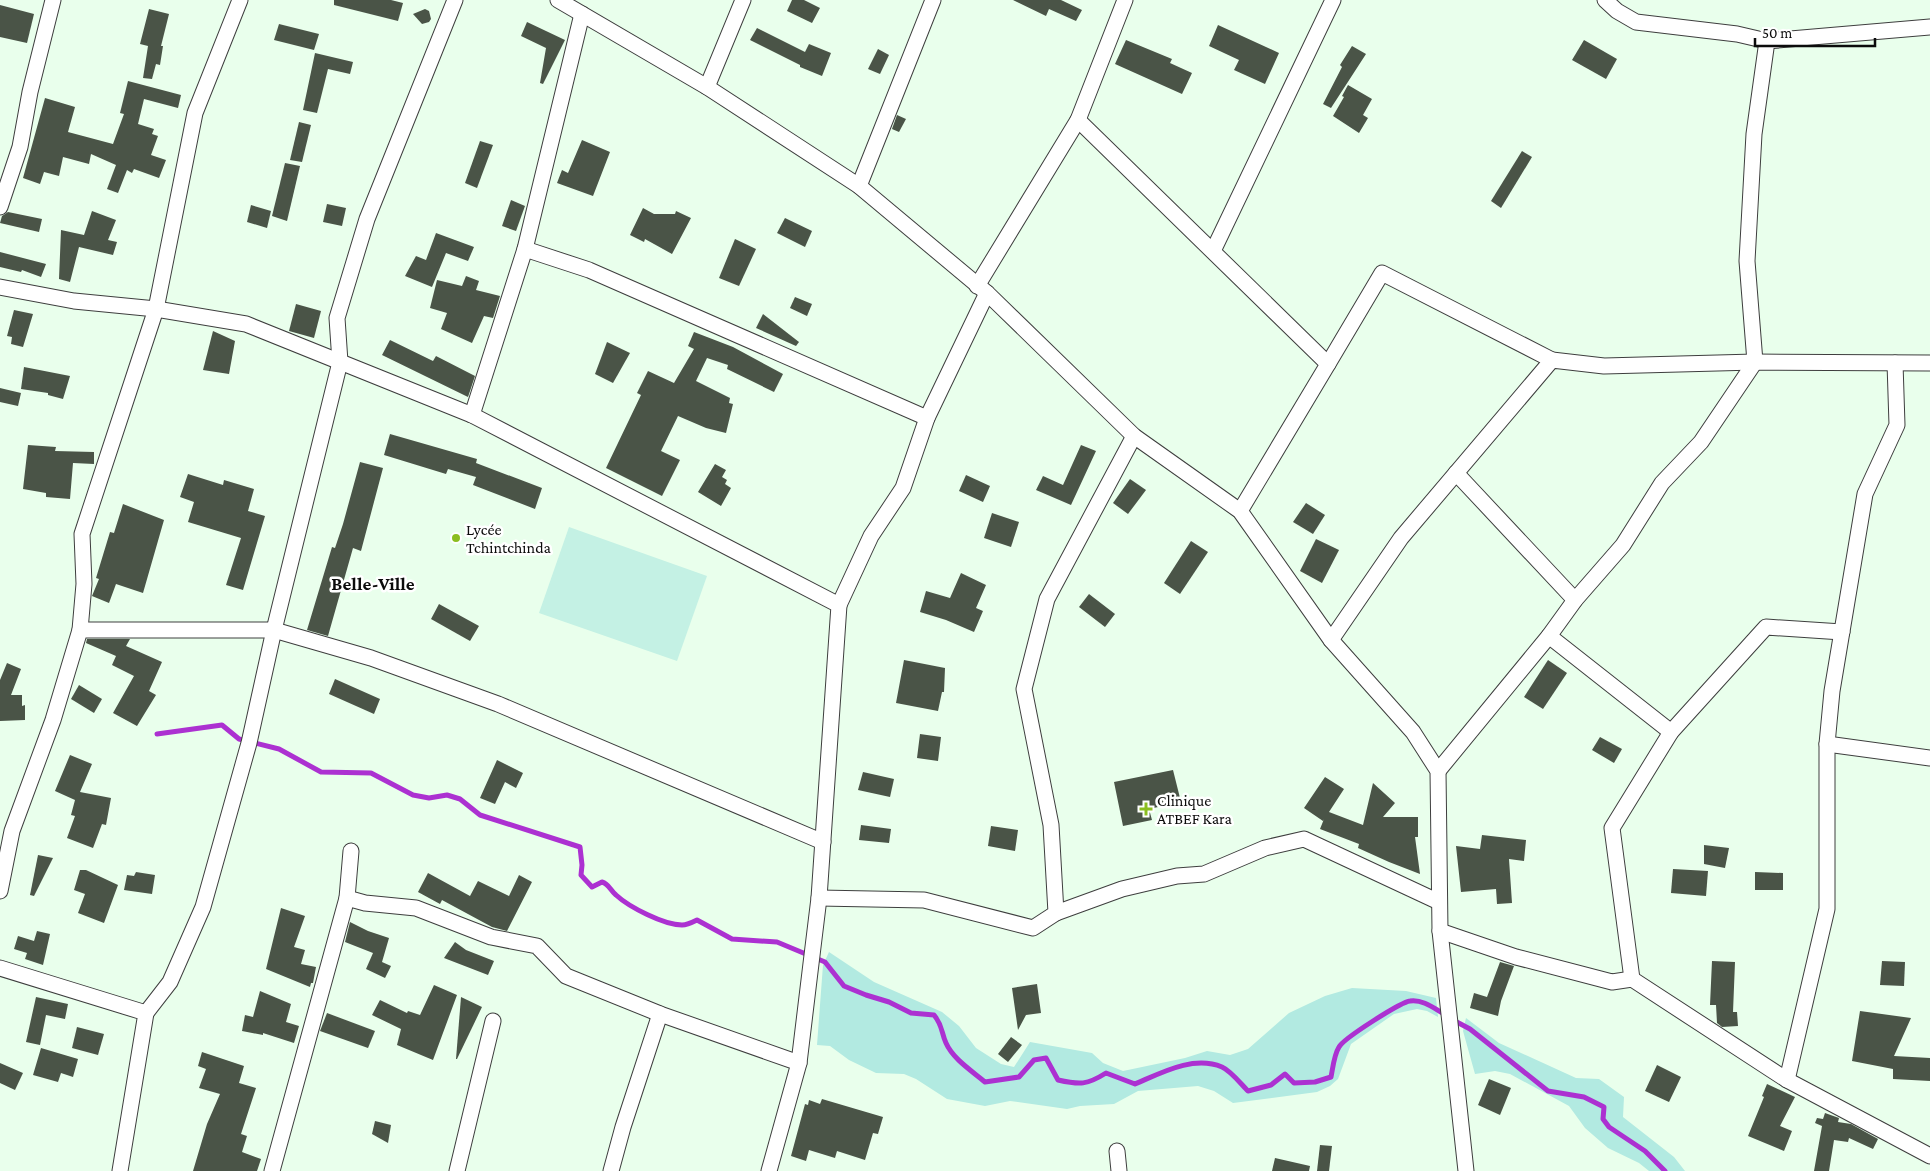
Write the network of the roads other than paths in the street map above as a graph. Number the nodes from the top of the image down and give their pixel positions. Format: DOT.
graph roads {
  1 [pos="52,0"];
  2 [pos="240,0"];
  3 [pos="455,0"];
  4 [pos="558,0"];
  5 [pos="743,0"];
  6 [pos="933,0"];
  7 [pos="1125,0"];
  8 [pos="1333,0"];
  9 [pos="1605,0"];
  10 [pos="582,14"];
  11 [pos="1930,27"];
  12 [pos="1767,41"];
  13 [pos="707,88"];
  14 [pos="1078,120"];
  15 [pos="859,186"];
  16 [pos="0,207"];
  17 [pos="525,249"];
  18 [pos="1213,251"];
  19 [pos="0,287"];
  20 [pos="982,290"];
  21 [pos="156,309"];
  22 [pos="1552,360"];
  23 [pos="340,362"];
  24 [pos="1755,362"];
  25 [pos="1895,363"];
  26 [pos="1930,363"];
  27 [pos="1328,364"];
  28 [pos="472,415"];
  29 [pos="927,418"];
  30 [pos="1134,436"];
  31 [pos="1456,473"];
  32 [pos="1240,512"];
  33 [pos="1575,600"];
  34 [pos="839,605"];
  35 [pos="80,630"];
  36 [pos="274,630"];
  37 [pos="1842,632"];
  38 [pos="1549,636"];
  39 [pos="1331,640"];
  40 [pos="1671,732"];
  41 [pos="1827,744"];
  42 [pos="1930,758"];
  43 [pos="1438,771"];
  44 [pos="823,842"];
  45 [pos="351,851"];
  46 [pos="0,891"];
  47 [pos="347,898"];
  48 [pos="819,898"];
  49 [pos="1439,902"];
  50 [pos="1056,913"];
  51 [pos="1440,931"];
  52 [pos="0,968"];
  53 [pos="1632,979"];
  54 [pos="146,1013"];
  55 [pos="660,1014"];
  56 [pos="493,1021"];
  57 [pos="799,1063"];
  58 [pos="1787,1080"];
  59 [pos="1117,1151"];
  60 [pos="1930,1156"];
  61 [pos="120,1171"];
  62 [pos="272,1171"];
  63 [pos="457,1171"];
  64 [pos="611,1171"];
  65 [pos="769,1171"];
  66 [pos="1119,1171"];
  67 [pos="1466,1171"];
  1 -- 16 [label="street"];
  2 -- 21 [label="street"];
  3 -- 23 [label="street"];
  4 -- 10 [label="street"];
  5 -- 13 [label="street"];
  6 -- 15 [label="street"];
  7 -- 14 [label="street"];
  8 -- 18 [label="street"];
  9 -- 12 [label="street"];
  10 -- 13 [label="street"];
  10 -- 17 [label="street"];
  11 -- 12 [label="street"];
  12 -- 24 [label="street"];
  13 -- 15 [label="street"];
  14 -- 18 [label="street"];
  14 -- 20 [label="street"];
  15 -- 20 [label="street"];
  17 -- 28 [label="street"];
  17 -- 29 [label="street"];
  18 -- 27 [label="street"];
  19 -- 21 [label="street"];
  20 -- 29 [label="street"];
  20 -- 30 [label="street"];
  21 -- 23 [label="street"];
  21 -- 35 [label="street"];
  22 -- 24 [label="street"];
  22 -- 27 [label="street"];
  22 -- 31 [label="street"];
  23 -- 28 [label="street"];
  23 -- 36 [label="street"];
  24 -- 25 [label="street"];
  24 -- 33 [label="street"];
  25 -- 26 [label="street"];
  25 -- 37 [label="street"];
  27 -- 32 [label="street"];
  28 -- 34 [label="street"];
  29 -- 34 [label="street"];
  30 -- 32 [label="street"];
  30 -- 50 [label="street"];
  31 -- 33 [label="street"];
  31 -- 39 [label="street"];
  32 -- 39 [label="street"];
  33 -- 38 [label="street"];
  34 -- 44 [label="street"];
  35 -- 36 [label="street"];
  35 -- 46 [label="street"];
  36 -- 44 [label="street"];
  36 -- 54 [label="street"];
  37 -- 40 [label="street"];
  37 -- 41 [label="street"];
  38 -- 40 [label="street"];
  38 -- 43 [label="street"];
  39 -- 43 [label="street"];
  40 -- 53 [label="street"];
  41 -- 42 [label="street"];
  41 -- 58 [label="street"];
  43 -- 49 [label="street"];
  44 -- 48 [label="street"];
  45 -- 47 [label="street"];
  47 -- 55 [label="street"];
  47 -- 62 [label="street"];
  48 -- 50 [label="street"];
  48 -- 57 [label="street"];
  49 -- 50 [label="street"];
  49 -- 51 [label="street"];
  51 -- 53 [label="street"];
  51 -- 67 [label="street"];
  52 -- 54 [label="street"];
  53 -- 58 [label="street"];
  54 -- 61 [label="street"];
  55 -- 57 [label="street"];
  55 -- 64 [label="street"];
  56 -- 63 [label="street"];
  57 -- 65 [label="street"];
  58 -- 60 [label="street"];
  59 -- 66 [label="street"];
}
